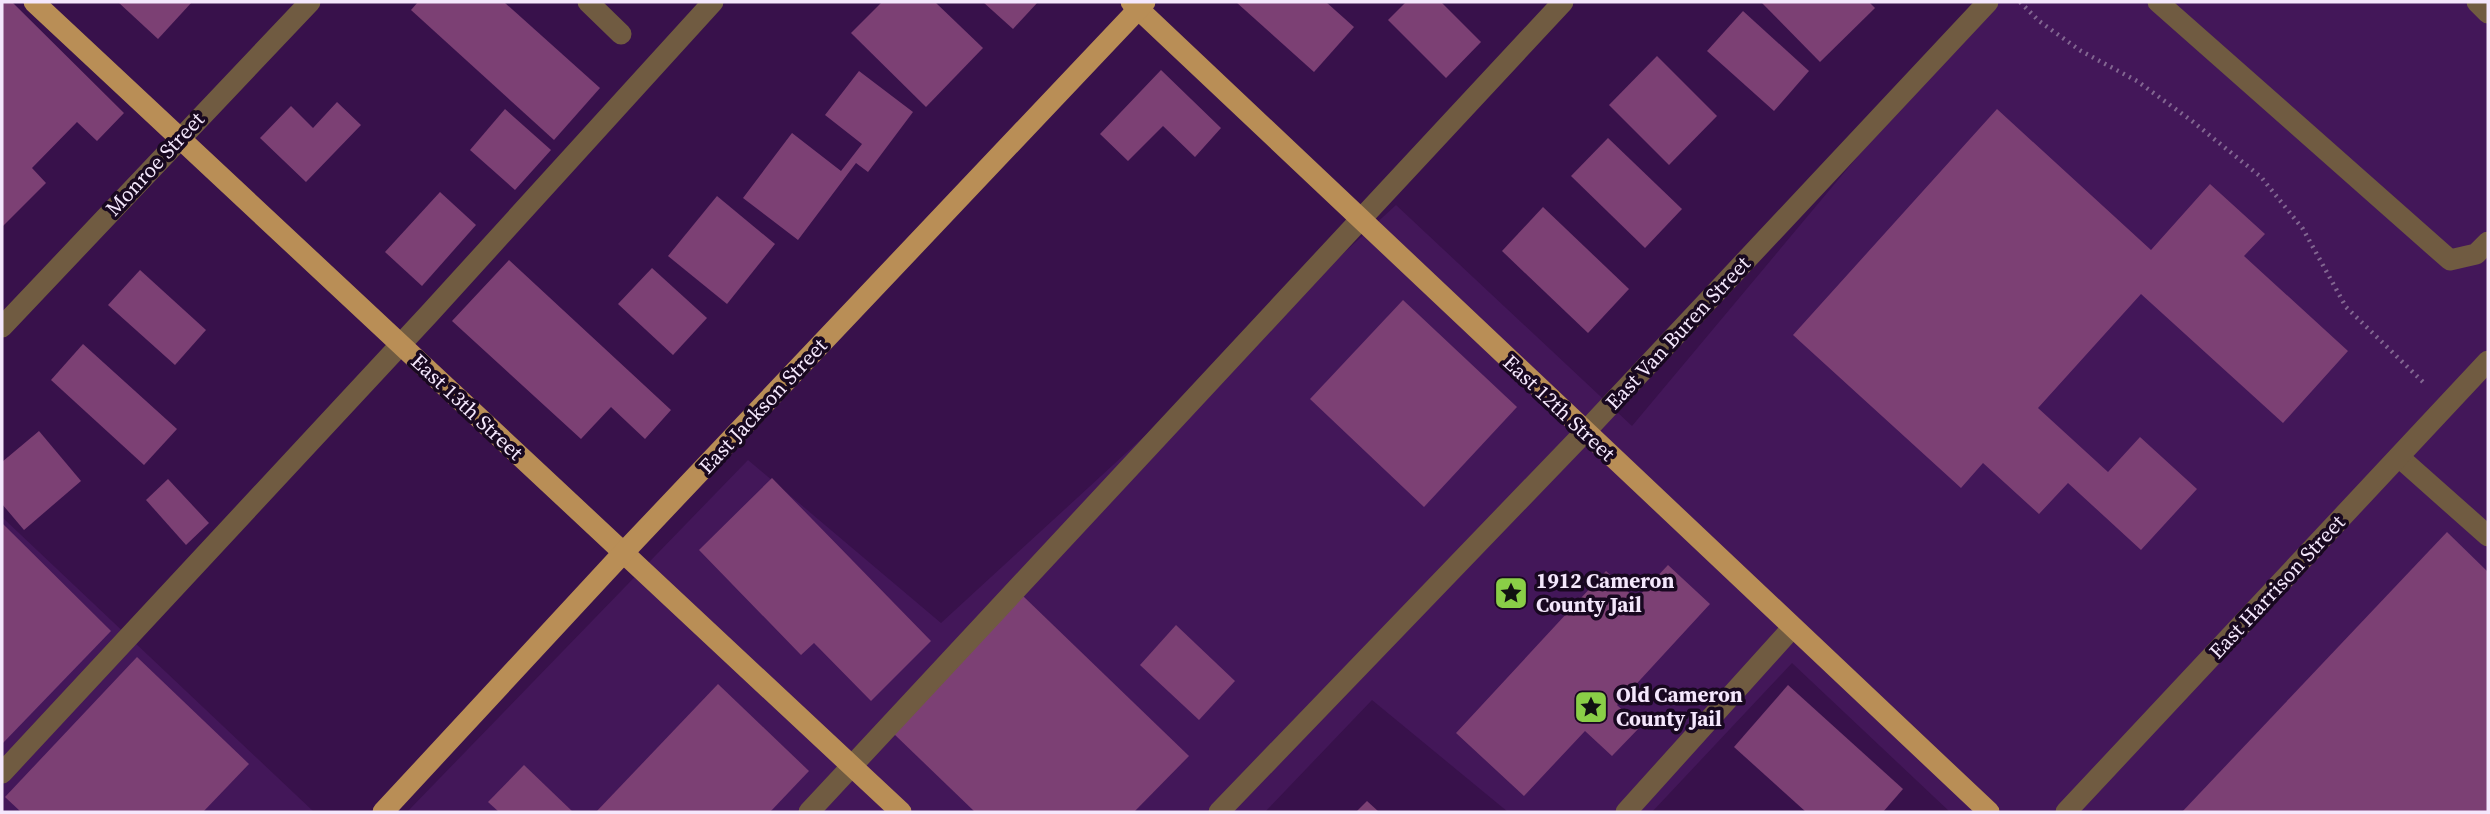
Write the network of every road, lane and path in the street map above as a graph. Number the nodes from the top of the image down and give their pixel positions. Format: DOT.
graph roads {
  1 [pos="34,2"];
  2 [pos="310,2"];
  3 [pos="588,2"];
  4 [pos="713,2"];
  5 [pos="1563,2"];
  6 [pos="1988,2"];
  7 [pos="2020,2"];
  8 [pos="2158,2"];
  9 [pos="2477,2"];
  10 [pos="1138,4"];
  11 [pos="2488,13"];
  12 [pos="621,34"];
  13 [pos="178,139"];
  14 [pos="1361,220"];
  15 [pos="2488,242"];
  16 [pos="2,327"];
  17 [pos="401,345"];
  18 [pos="2488,361"];
  19 [pos="2448,404"];
  20 [pos="1584,433"];
  21 [pos="2399,457"];
  22 [pos="2488,536"];
  23 [pos="624,552"];
  24 [pos="1792,628"];
  25 [pos="852,766"];
  26 [pos="2,773"];
  27 [pos="383,812"];
  28 [pos="809,812"];
  29 [pos="901,812"];
  30 [pos="1219,812"];
  31 [pos="1626,812"];
  32 [pos="1989,812"];
  33 [pos="2066,812"];
  1 -- 13 [label="main road, East 13th Street"];
  2 -- 13 [label="street, Monroe Street"];
  3 -- 12 [label="street"];
  4 -- 17 [label="street"];
  5 -- 14 [label="street"];
  6 -- 20 [label="street, East Van Buren Street"];
  7 -- 19 [label="path"];
  8 -- 15 [label="street"];
  9 -- 11 [label="street"];
  10 -- 14 [label="main road, East 12th Street"];
  10 -- 23 [label="main road, East Jackson Street"];
  13 -- 16 [label="street, Monroe Street"];
  13 -- 17 [label="main road, East 13th Street"];
  14 -- 20 [label="main road, East 12th Street"];
  14 -- 25 [label="street"];
  17 -- 23 [label="main road, East 13th Street"];
  17 -- 26 [label="street"];
  18 -- 19 [label="street, East Harrison Street"];
  19 -- 21 [label="street, East Harrison Street"];
  20 -- 24 [label="main road, East 12th Street"];
  20 -- 30 [label="street, East Van Buren Street"];
  21 -- 22 [label="street"];
  21 -- 33 [label="street, East Harrison Street"];
  23 -- 25 [label="main road, East 13th Street"];
  23 -- 27 [label="main road, East Jackson Street"];
  24 -- 31 [label="street"];
  24 -- 32 [label="main road, East 12th Street"];
  25 -- 28 [label="street"];
  25 -- 29 [label="main road, East 13th Street"];
}
